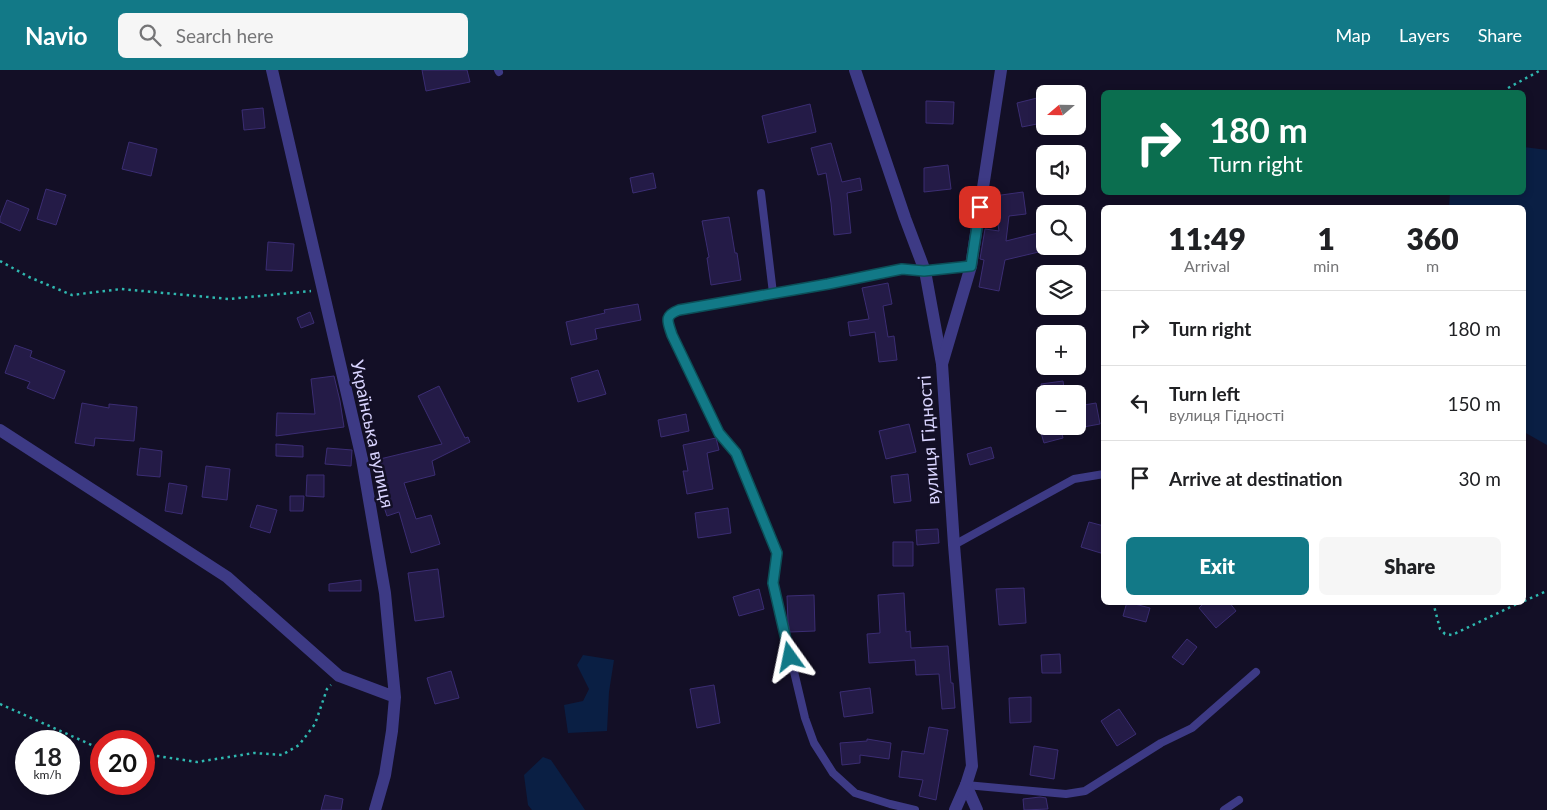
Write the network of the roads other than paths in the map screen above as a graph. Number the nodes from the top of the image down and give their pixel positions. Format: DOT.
graph roads {
  1 [pos="272,70"];
  2 [pos="855,70"];
  3 [pos="1001,70"];
  4 [pos="761,193"];
  5 [pos="971,266"];
  6 [pos="924,271"];
  7 [pos="773,293"];
  8 [pos="942,364"];
  9 [pos="0,430"];
  10 [pos="1101,474"];
  11 [pos="954,545"];
  12 [pos="1256,672"];
  13 [pos="395,697"];
  14 [pos="966,785"];
  15 [pos="1239,800"];
  16 [pos="375,810"];
  17 [pos="915,810"];
  18 [pos="955,810"];
  19 [pos="977,810"];
  20 [pos="1224,810"];
  1 -- 13 [label="street, Українська вулиця"];
  2 -- 6 [label="street"];
  3 -- 5 [label="street, вулиця Гідності"];
  4 -- 7 [label="lane"];
  5 -- 6 [label="lane"];
  5 -- 8 [label="street, вулиця Гідності"];
  6 -- 7 [label="lane"];
  6 -- 8 [label="street"];
  7 -- 17 [label="lane"];
  8 -- 11 [label="street, вулиця Гідності"];
  9 -- 13 [label="street"];
  10 -- 11 [label="lane"];
  11 -- 14 [label="street, вулиця Гідності"];
  12 -- 14 [label="lane"];
  13 -- 16 [label="street, Українська вулиця"];
  14 -- 18 [label="street, вулиця Гідності"];
  14 -- 19 [label="street"];
  15 -- 20 [label="lane"];
}
